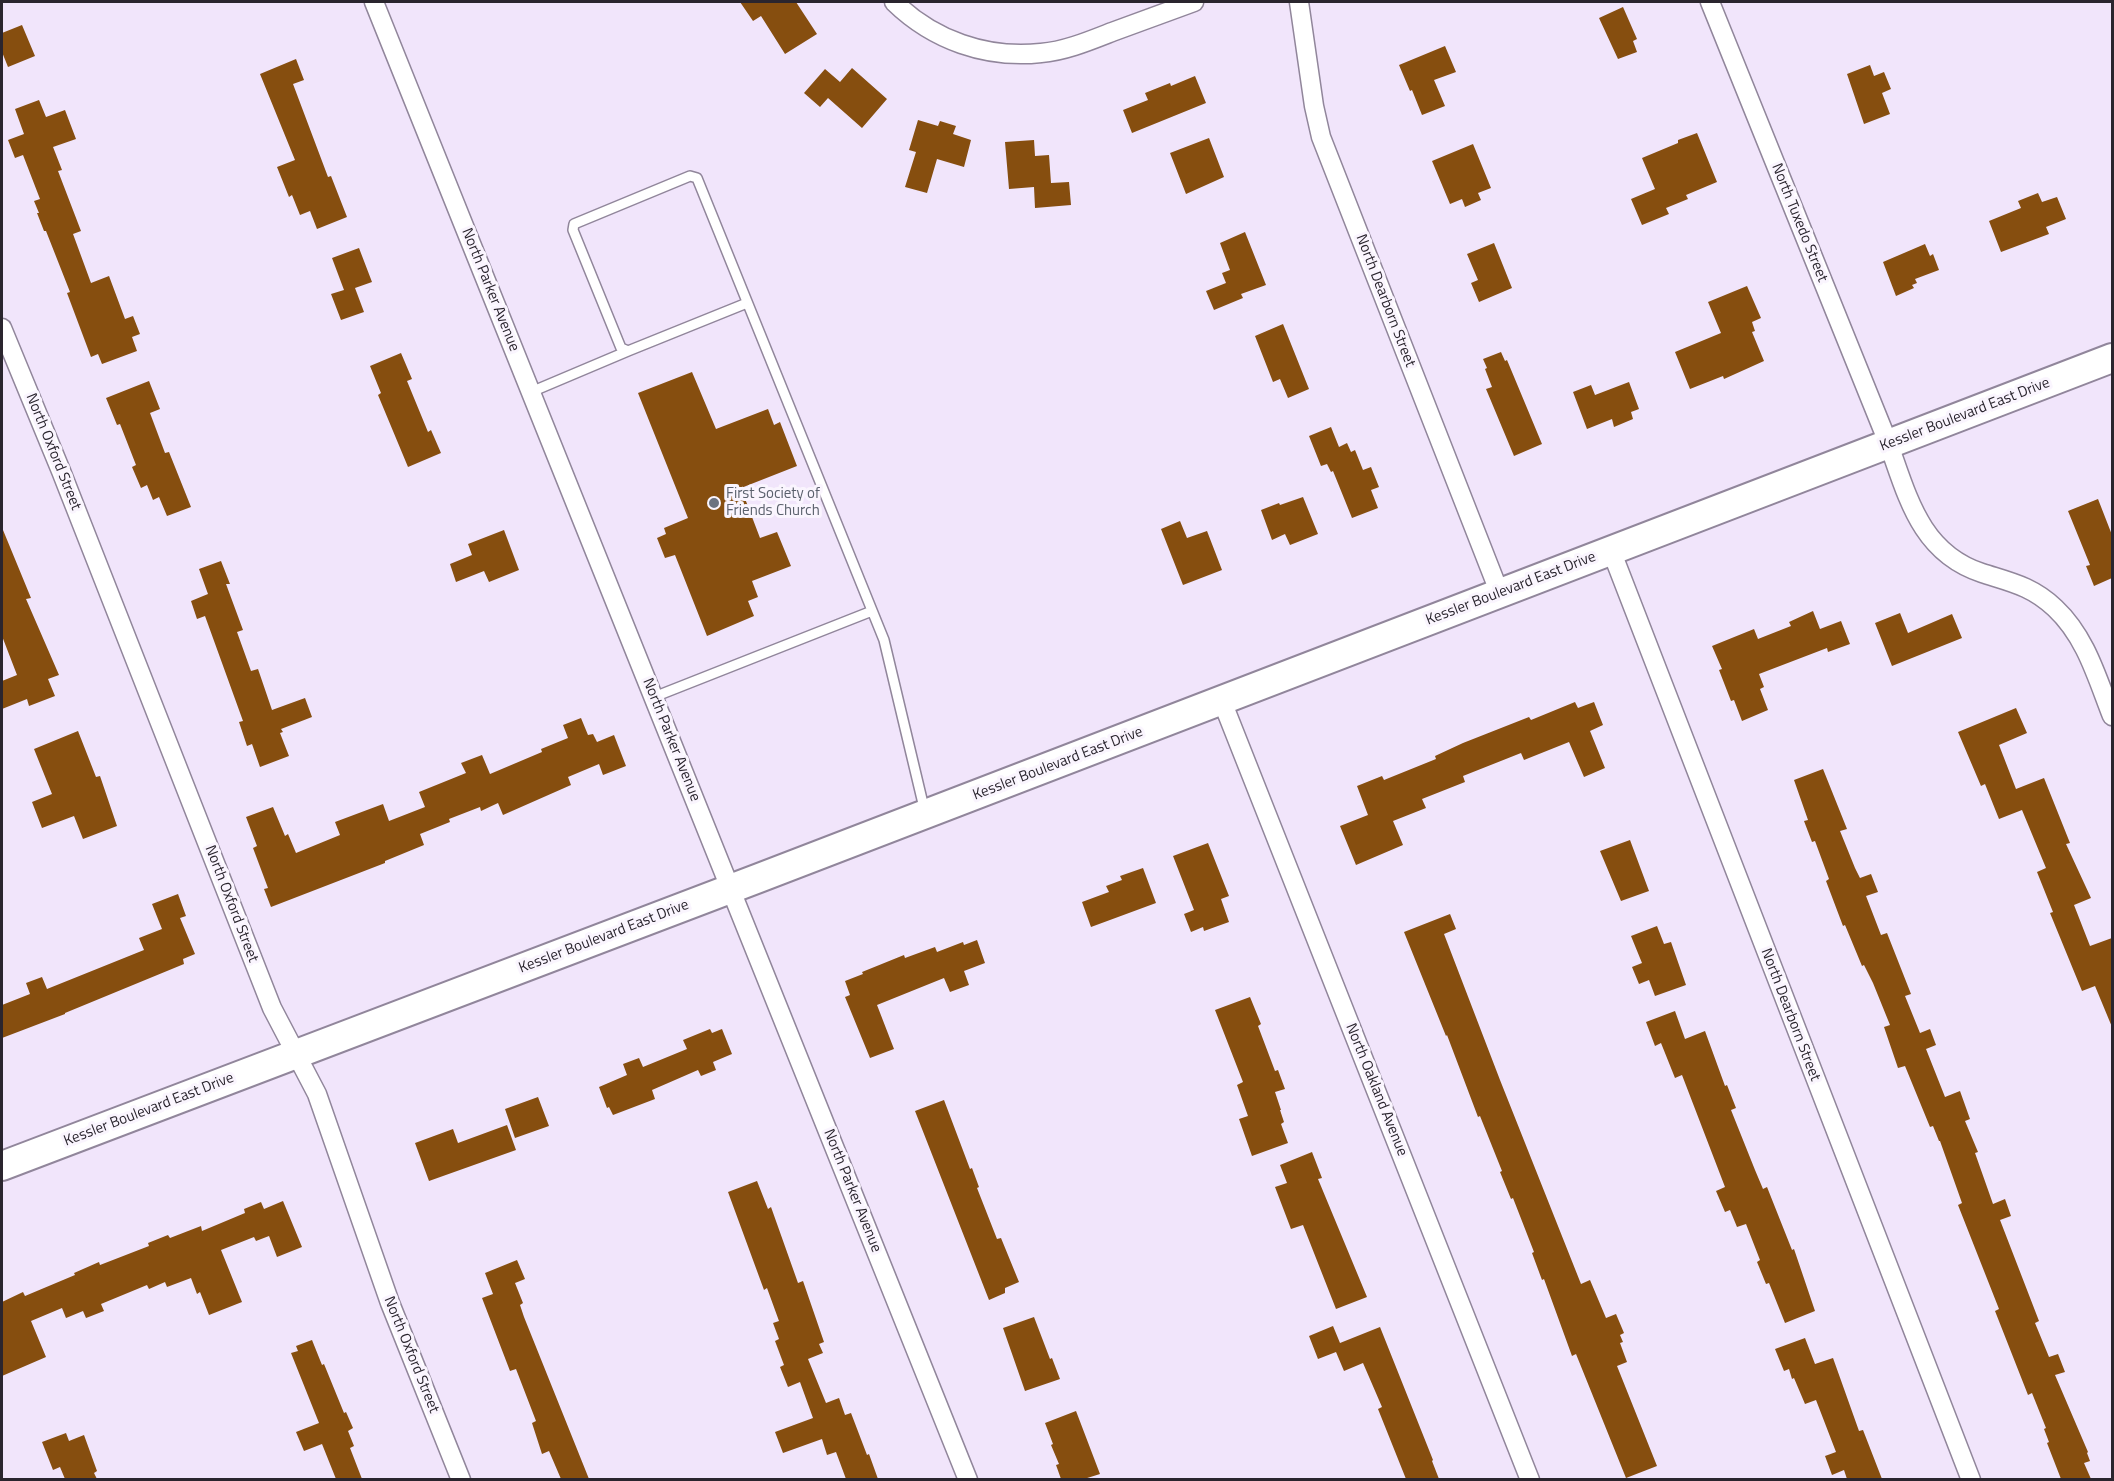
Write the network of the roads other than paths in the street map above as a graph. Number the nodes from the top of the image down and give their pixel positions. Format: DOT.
graph roads {
  1 [pos="375,2"];
  2 [pos="894,2"];
  3 [pos="1194,2"];
  4 [pos="1299,2"];
  5 [pos="1710,2"];
  6 [pos="747,303"];
  7 [pos="2,328"];
  8 [pos="628,351"];
  9 [pos="2112,358"];
  10 [pos="531,392"];
  11 [pos="1889,445"];
  12 [pos="1611,550"];
  13 [pos="1500,594"];
  14 [pos="872,611"];
  15 [pos="654,697"];
  16 [pos="1222,701"];
  17 [pos="2112,716"];
  18 [pos="925,814"];
  19 [pos="731,889"];
  20 [pos="296,1054"];
  21 [pos="2,1166"];
  22 [pos="461,1479"];
  23 [pos="968,1479"];
  24 [pos="1530,1479"];
  25 [pos="1971,1479"];
  1 -- 10 [label="street, North Parker Avenue"];
  2 -- 3 [label="street"];
  4 -- 13 [label="street, North Dearborn Street"];
  5 -- 11 [label="street, North Tuxedo Street"];
  6 -- 8 [label="lane"];
  6 -- 8 [label="lane"];
  6 -- 14 [label="lane"];
  7 -- 20 [label="street, North Oxford Street"];
  8 -- 10 [label="lane"];
  9 -- 11 [label="main road, Kessler Boulevard East Drive"];
  10 -- 15 [label="street, North Parker Avenue"];
  11 -- 12 [label="main road, Kessler Boulevard East Drive"];
  11 -- 17 [label="street, North Tuxedo Street"];
  12 -- 13 [label="main road, Kessler Boulevard East Drive"];
  12 -- 25 [label="street, North Dearborn Street"];
  13 -- 16 [label="main road, Kessler Boulevard East Drive"];
  14 -- 15 [label="lane"];
  14 -- 18 [label="lane"];
  15 -- 19 [label="street, North Parker Avenue"];
  16 -- 18 [label="main road, Kessler Boulevard East Drive"];
  16 -- 24 [label="street, North Oakland Avenue"];
  18 -- 19 [label="main road, Kessler Boulevard East Drive"];
  19 -- 20 [label="main road, Kessler Boulevard East Drive"];
  19 -- 23 [label="street, North Parker Avenue"];
  20 -- 21 [label="main road, Kessler Boulevard East Drive"];
  20 -- 22 [label="street, North Oxford Street"];
}
